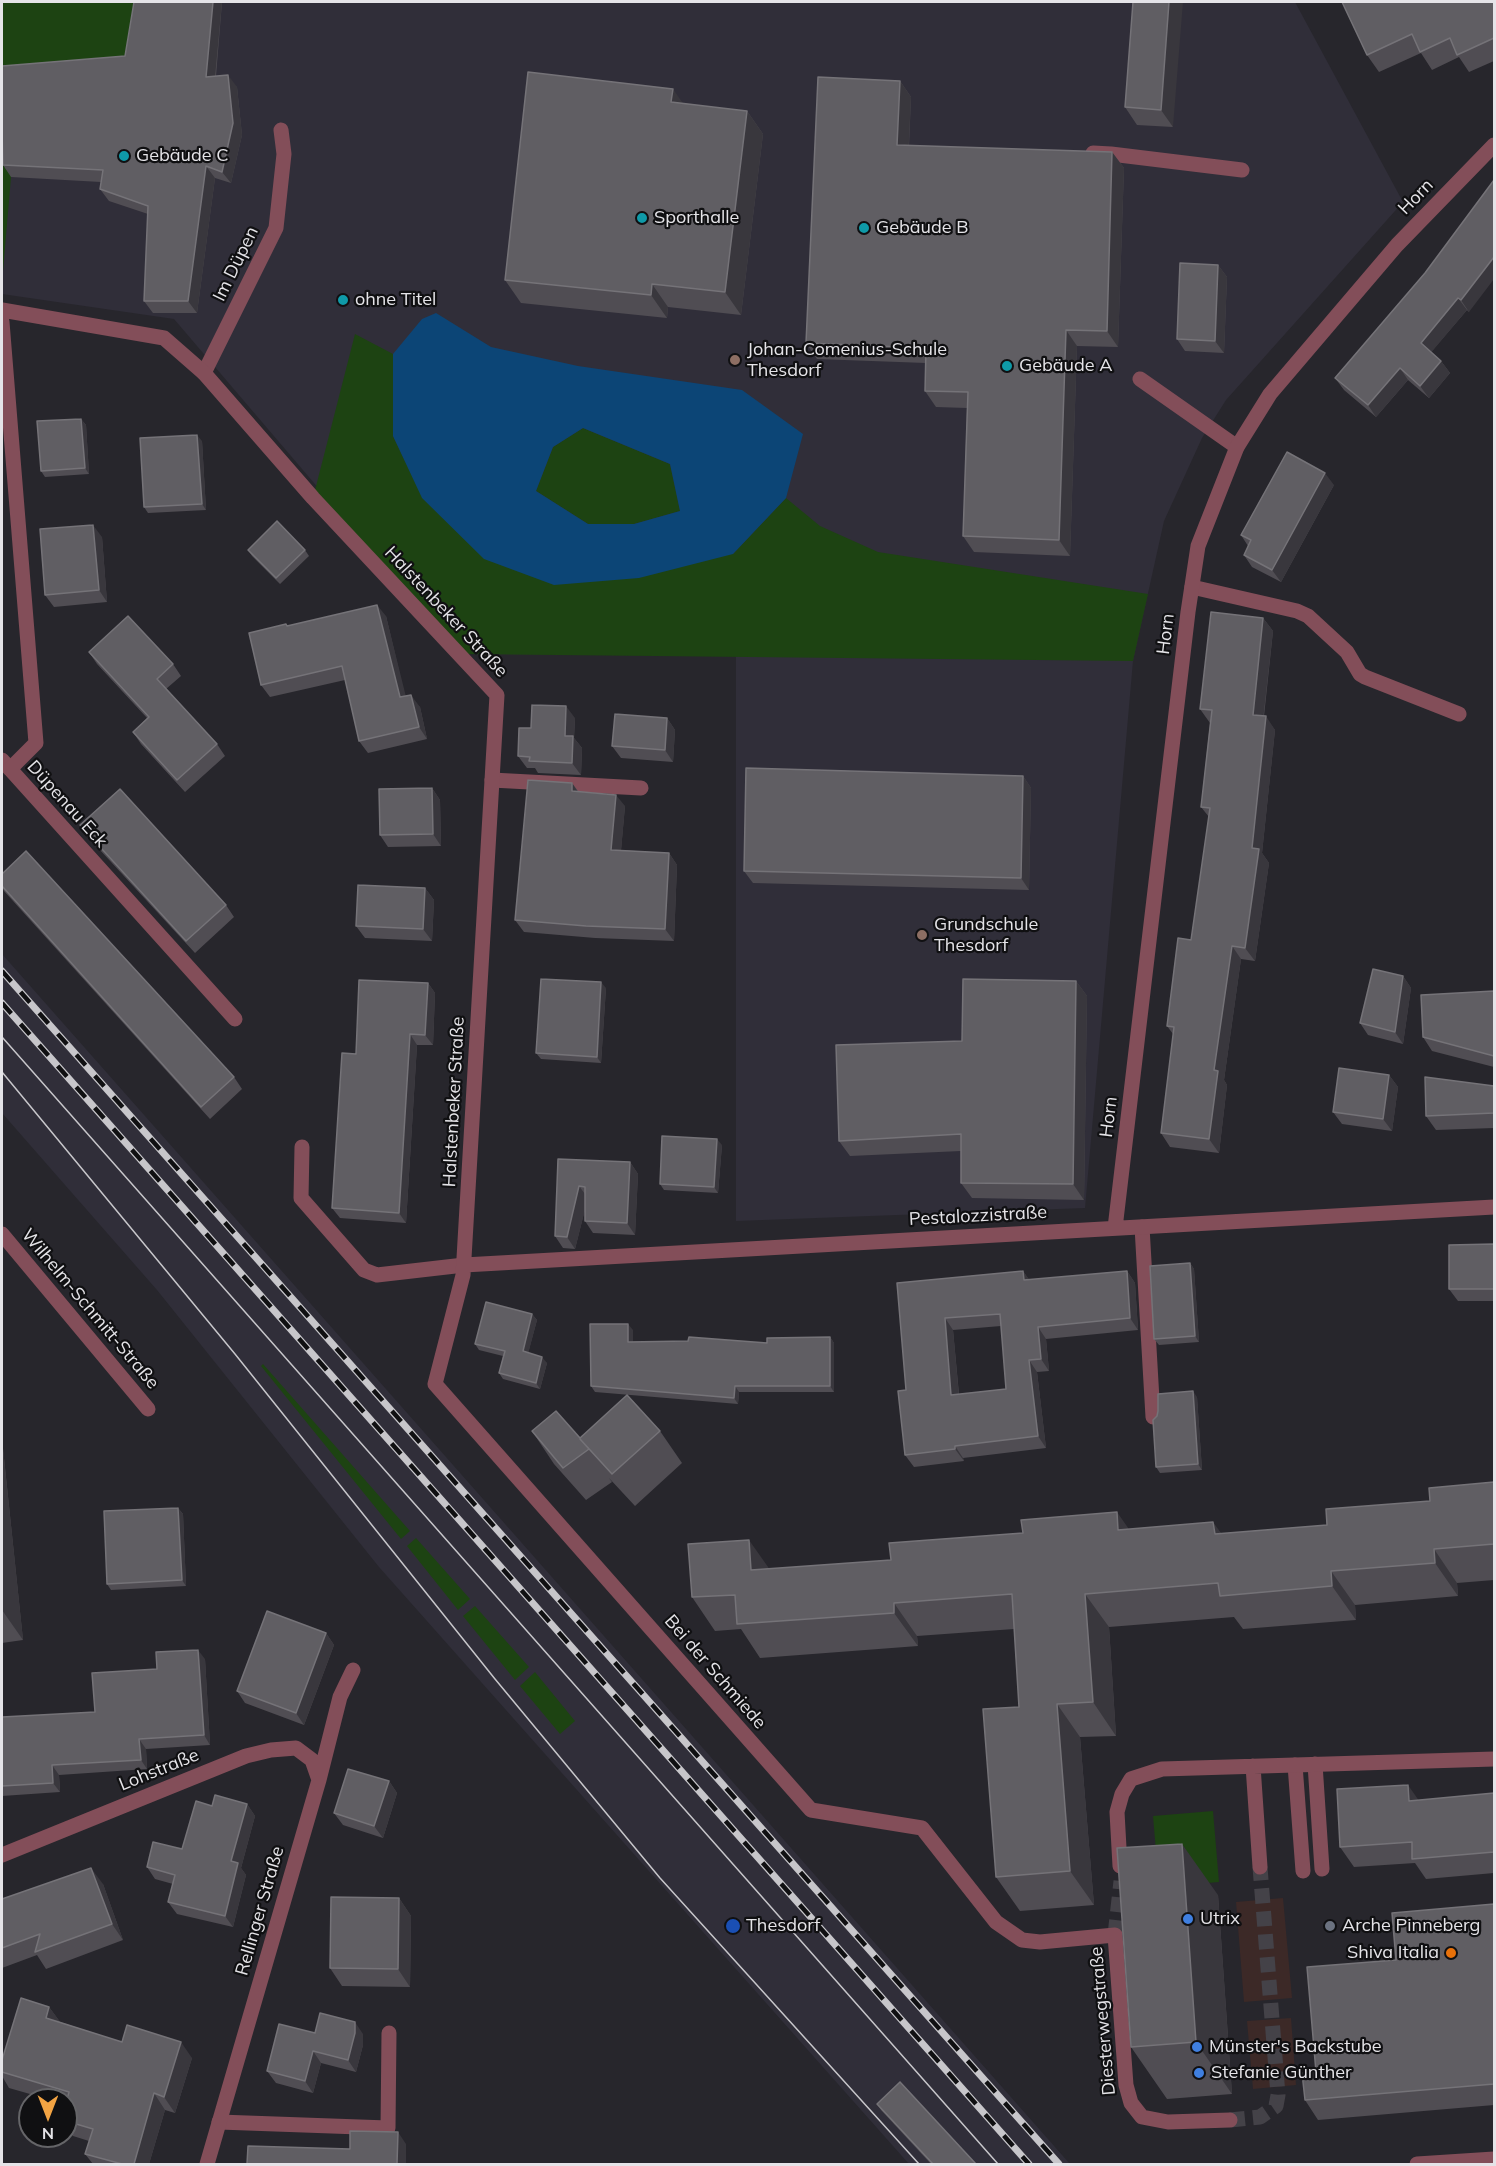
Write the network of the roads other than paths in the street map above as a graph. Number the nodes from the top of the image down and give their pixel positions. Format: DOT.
graph roads {
  1 [pos="281,130"];
  2 [pos="1494,145"];
  3 [pos="1076,153"];
  4 [pos="1242,170"];
  5 [pos="2,310"];
  6 [pos="2,322"];
  7 [pos="204,373"];
  8 [pos="1140,379"];
  9 [pos="1237,447"];
  10 [pos="1192,586"];
  11 [pos="1458,714"];
  12 [pos="6,764"];
  13 [pos="492,780"];
  14 [pos="641,788"];
  15 [pos="235,1019"];
  16 [pos="302,1146"];
  17 [pos="1494,1207"];
  18 [pos="1142,1227"];
  19 [pos="1115,1228"];
  20 [pos="2,1234"];
  21 [pos="464,1265"];
  22 [pos="148,1409"];
  23 [pos="1153,1417"];
  24 [pos="353,1670"];
  25 [pos="1494,1759"];
  26 [pos="1315,1764"];
  27 [pos="1295,1765"];
  28 [pos="1253,1766"];
  29 [pos="319,1780"];
  30 [pos="2,1855"];
  31 [pos="1260,1867"];
  32 [pos="1322,1869"];
  33 [pos="1303,1871"];
  34 [pos="1121,1881"];
  35 [pos="1115,1935"];
  36 [pos="389,2034"];
  37 [pos="1230,2120"];
  38 [pos="219,2122"];
  39 [pos="1494,2158"];
  40 [pos="207,2164"];
  41 [pos="1417,2164"];
  1 -- 7 [label="street, Im Düpen"];
  2 -- 9 [label="street, Horn"];
  3 -- 4 [label="street"];
  5 -- 7 [label="street, Halstenbeker Straße"];
  6 -- 12 [label="street, Düpenau Eck"];
  7 -- 13 [label="street, Halstenbeker Straße"];
  8 -- 9 [label="street"];
  9 -- 10 [label="street, Horn"];
  10 -- 11 [label="street"];
  10 -- 19 [label="street, Horn"];
  12 -- 15 [label="street, Düpenau Eck"];
  13 -- 14 [label="street"];
  13 -- 21 [label="street, Halstenbeker Straße"];
  16 -- 21 [label="street, Pestalozzistraße"];
  17 -- 18 [label="street, Pestalozzistraße"];
  18 -- 19 [label="street, Pestalozzistraße"];
  18 -- 23 [label="street"];
  19 -- 21 [label="street, Pestalozzistraße"];
  20 -- 22 [label="street, Wilhelm-Schmitt-Straße"];
  21 -- 35 [label="street, Bei der Schmiede"];
  24 -- 29 [label="street, Rellinger Straße"];
  25 -- 26 [label="street"];
  26 -- 27 [label="street"];
  26 -- 32 [label="street"];
  27 -- 28 [label="street"];
  27 -- 33 [label="street"];
  28 -- 31 [label="street"];
  28 -- 34 [label="street"];
  29 -- 30 [label="street, Lohstraße"];
  29 -- 38 [label="street, Rellinger Straße"];
  35 -- 37 [label="street, Diesterwegstraße"];
  36 -- 38 [label="street"];
  38 -- 40 [label="street, Rellinger Straße"];
  39 -- 41 [label="street"];
}
